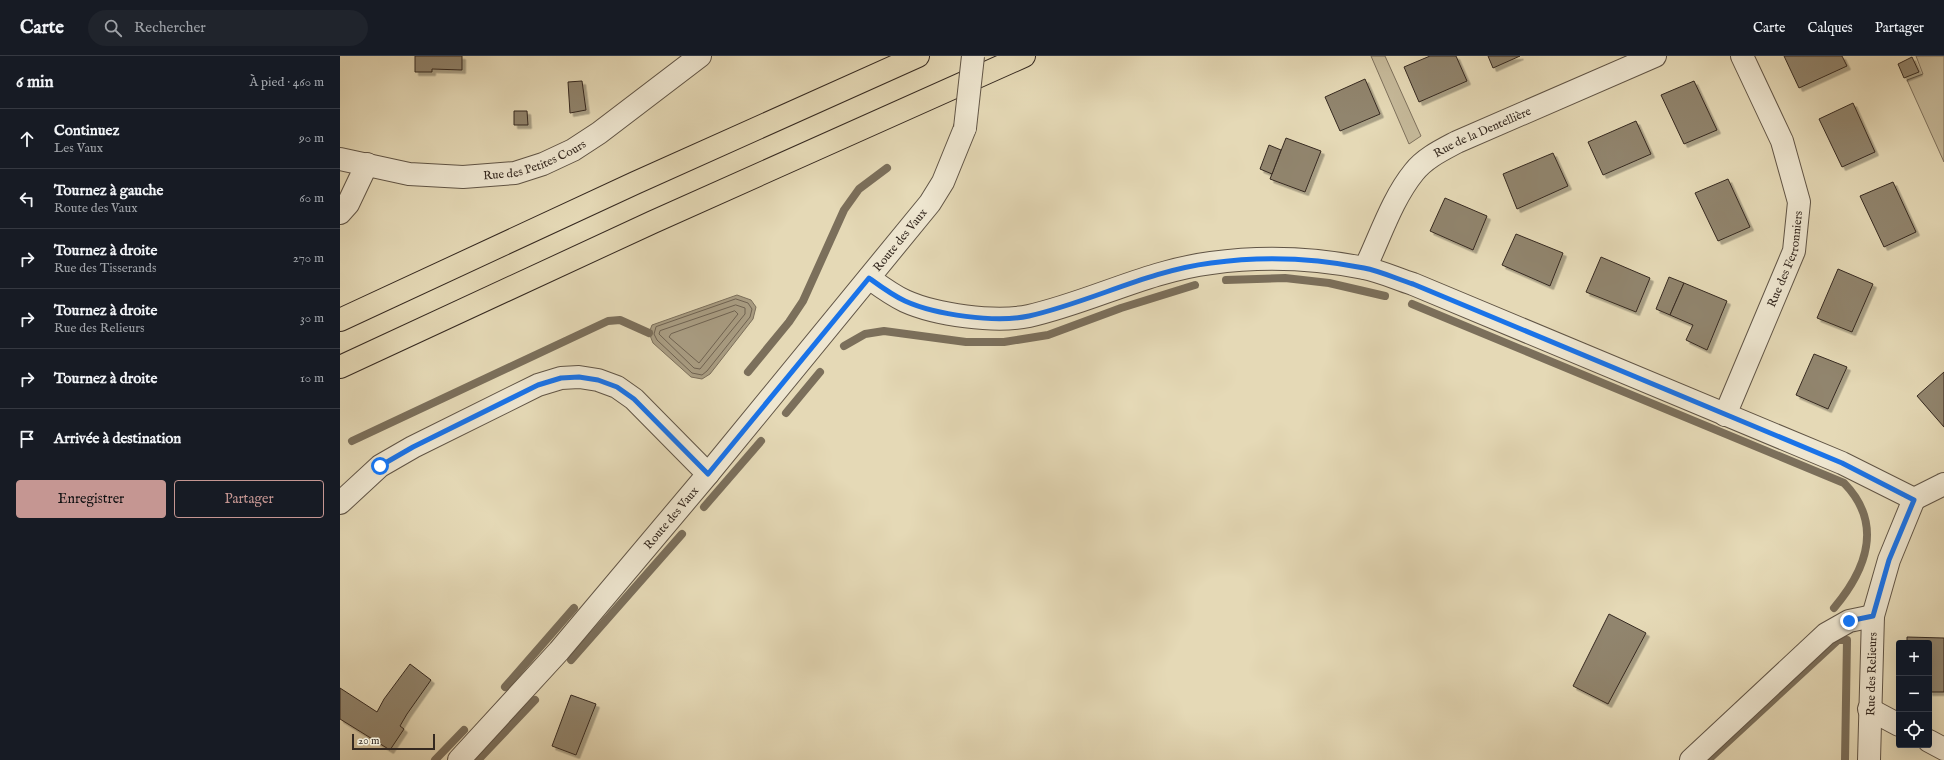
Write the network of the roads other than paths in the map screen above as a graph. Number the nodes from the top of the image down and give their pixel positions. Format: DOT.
graph roads {
  1 [pos="700,56"];
  2 [pos="918,56"];
  3 [pos="972,56"];
  4 [pos="1024,56"];
  5 [pos="1655,56"];
  6 [pos="1742,56"];
  7 [pos="340,159"];
  8 [pos="367,164"];
  9 [pos="340,213"];
  10 [pos="1365,268"];
  11 [pos="869,278"];
  12 [pos="340,320"];
  13 [pos="340,367"];
  14 [pos="1725,414"];
  15 [pos="708,474"];
  16 [pos="1944,484"];
  17 [pos="1914,500"];
  18 [pos="340,503"];
  19 [pos="1873,616"];
  20 [pos="1869,709"];
  21 [pos="1896,723"];
  22 [pos="1932,743"];
  23 [pos="1944,749"];
  24 [pos="459,760"];
  25 [pos="1691,760"];
  26 [pos="1869,760"];
  1 -- 8 [label="street, Rue des Petites Cours"];
  2 -- 12 [label="highway"];
  3 -- 11 [label="street, Route des Vaux, bridge"];
  4 -- 13 [label="highway"];
  5 -- 10 [label="street, Rue de la Dentellière"];
  6 -- 14 [label="street, Rue des Ferronniers"];
  7 -- 8 [label="street, Rue des Petites Cours"];
  8 -- 9 [label="street"];
  10 -- 11 [label="street"];
  10 -- 14 [label="street"];
  11 -- 15 [label="street, Route des Vaux"];
  14 -- 17 [label="street"];
  15 -- 18 [label="street"];
  15 -- 24 [label="street, Route des Vaux"];
  16 -- 17 [label="street"];
  17 -- 19 [label="street, Rue des Relieurs"];
  19 -- 20 [label="street, Rue des Relieurs"];
  19 -- 25 [label="street"];
  20 -- 21 [label="street"];
  20 -- 26 [label="street, Rue des Relieurs"];
  22 -- 23 [label="street"];
}
